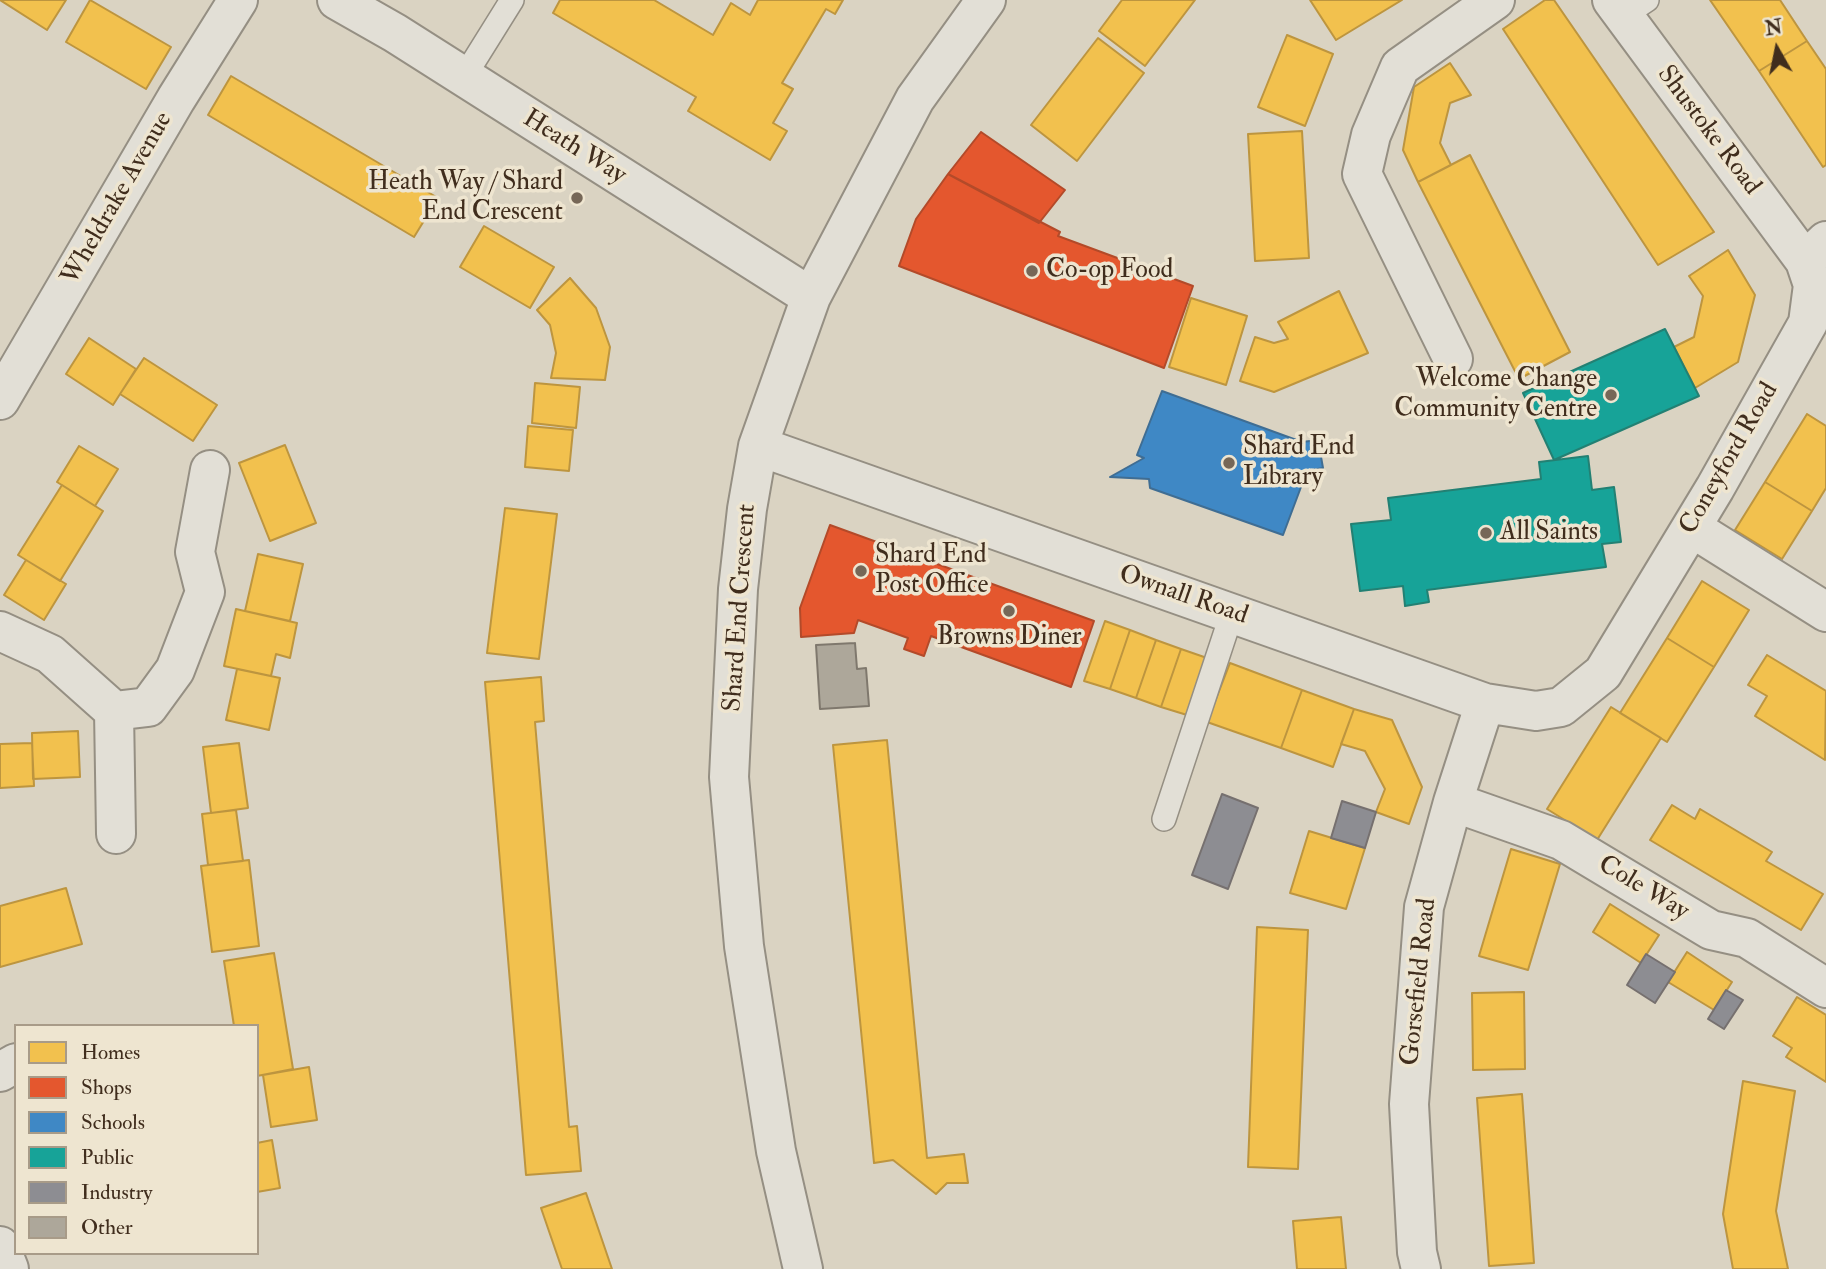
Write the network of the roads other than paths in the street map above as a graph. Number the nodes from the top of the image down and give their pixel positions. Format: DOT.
graph roads {
  1 [pos="238,0"];
  2 [pos="337,0"];
  3 [pos="512,0"];
  4 [pos="986,0"];
  5 [pos="1495,0"];
  6 [pos="1627,5"];
  7 [pos="464,77"];
  8 [pos="1815,251"];
  9 [pos="811,297"];
  10 [pos="1453,359"];
  11 [pos="0,400"];
  12 [pos="758,446"];
  13 [pos="210,470"];
  14 [pos="1692,528"];
  15 [pos="1826,612"];
  16 [pos="1233,613"];
  17 [pos="0,631"];
  18 [pos="1603,673"];
  19 [pos="1485,703"];
  20 [pos="114,711"];
  21 [pos="1453,802"];
  22 [pos="1164,819"];
  23 [pos="116,834"];
  24 [pos="1826,988"];
  25 [pos="0,1246"];
  26 [pos="9,1269"];
  27 [pos="803,1269"];
  28 [pos="1421,1269"];
  1 -- 11 [label="street, Wheldrake Avenue"];
  2 -- 7 [label="street, Heath Way"];
  3 -- 7 [label="lane"];
  4 -- 9 [label="street, Shard End Crescent"];
  5 -- 10 [label="street"];
  6 -- 8 [label="street, Shustoke Road"];
  7 -- 9 [label="street, Heath Way"];
  8 -- 14 [label="street, Coneyford Road"];
  9 -- 12 [label="street, Shard End Crescent"];
  12 -- 16 [label="street, Ownall Road"];
  12 -- 27 [label="street, Shard End Crescent"];
  13 -- 20 [label="street"];
  14 -- 15 [label="street"];
  14 -- 18 [label="street, Coneyford Road"];
  16 -- 19 [label="street, Ownall Road"];
  16 -- 22 [label="lane"];
  17 -- 20 [label="street"];
  18 -- 19 [label="street, Ownall Road"];
  19 -- 21 [label="street, Gorsefield Road"];
  20 -- 23 [label="street"];
  21 -- 24 [label="street, Cole Way"];
  21 -- 28 [label="street, Gorsefield Road"];
  25 -- 26 [label="street"];
}
